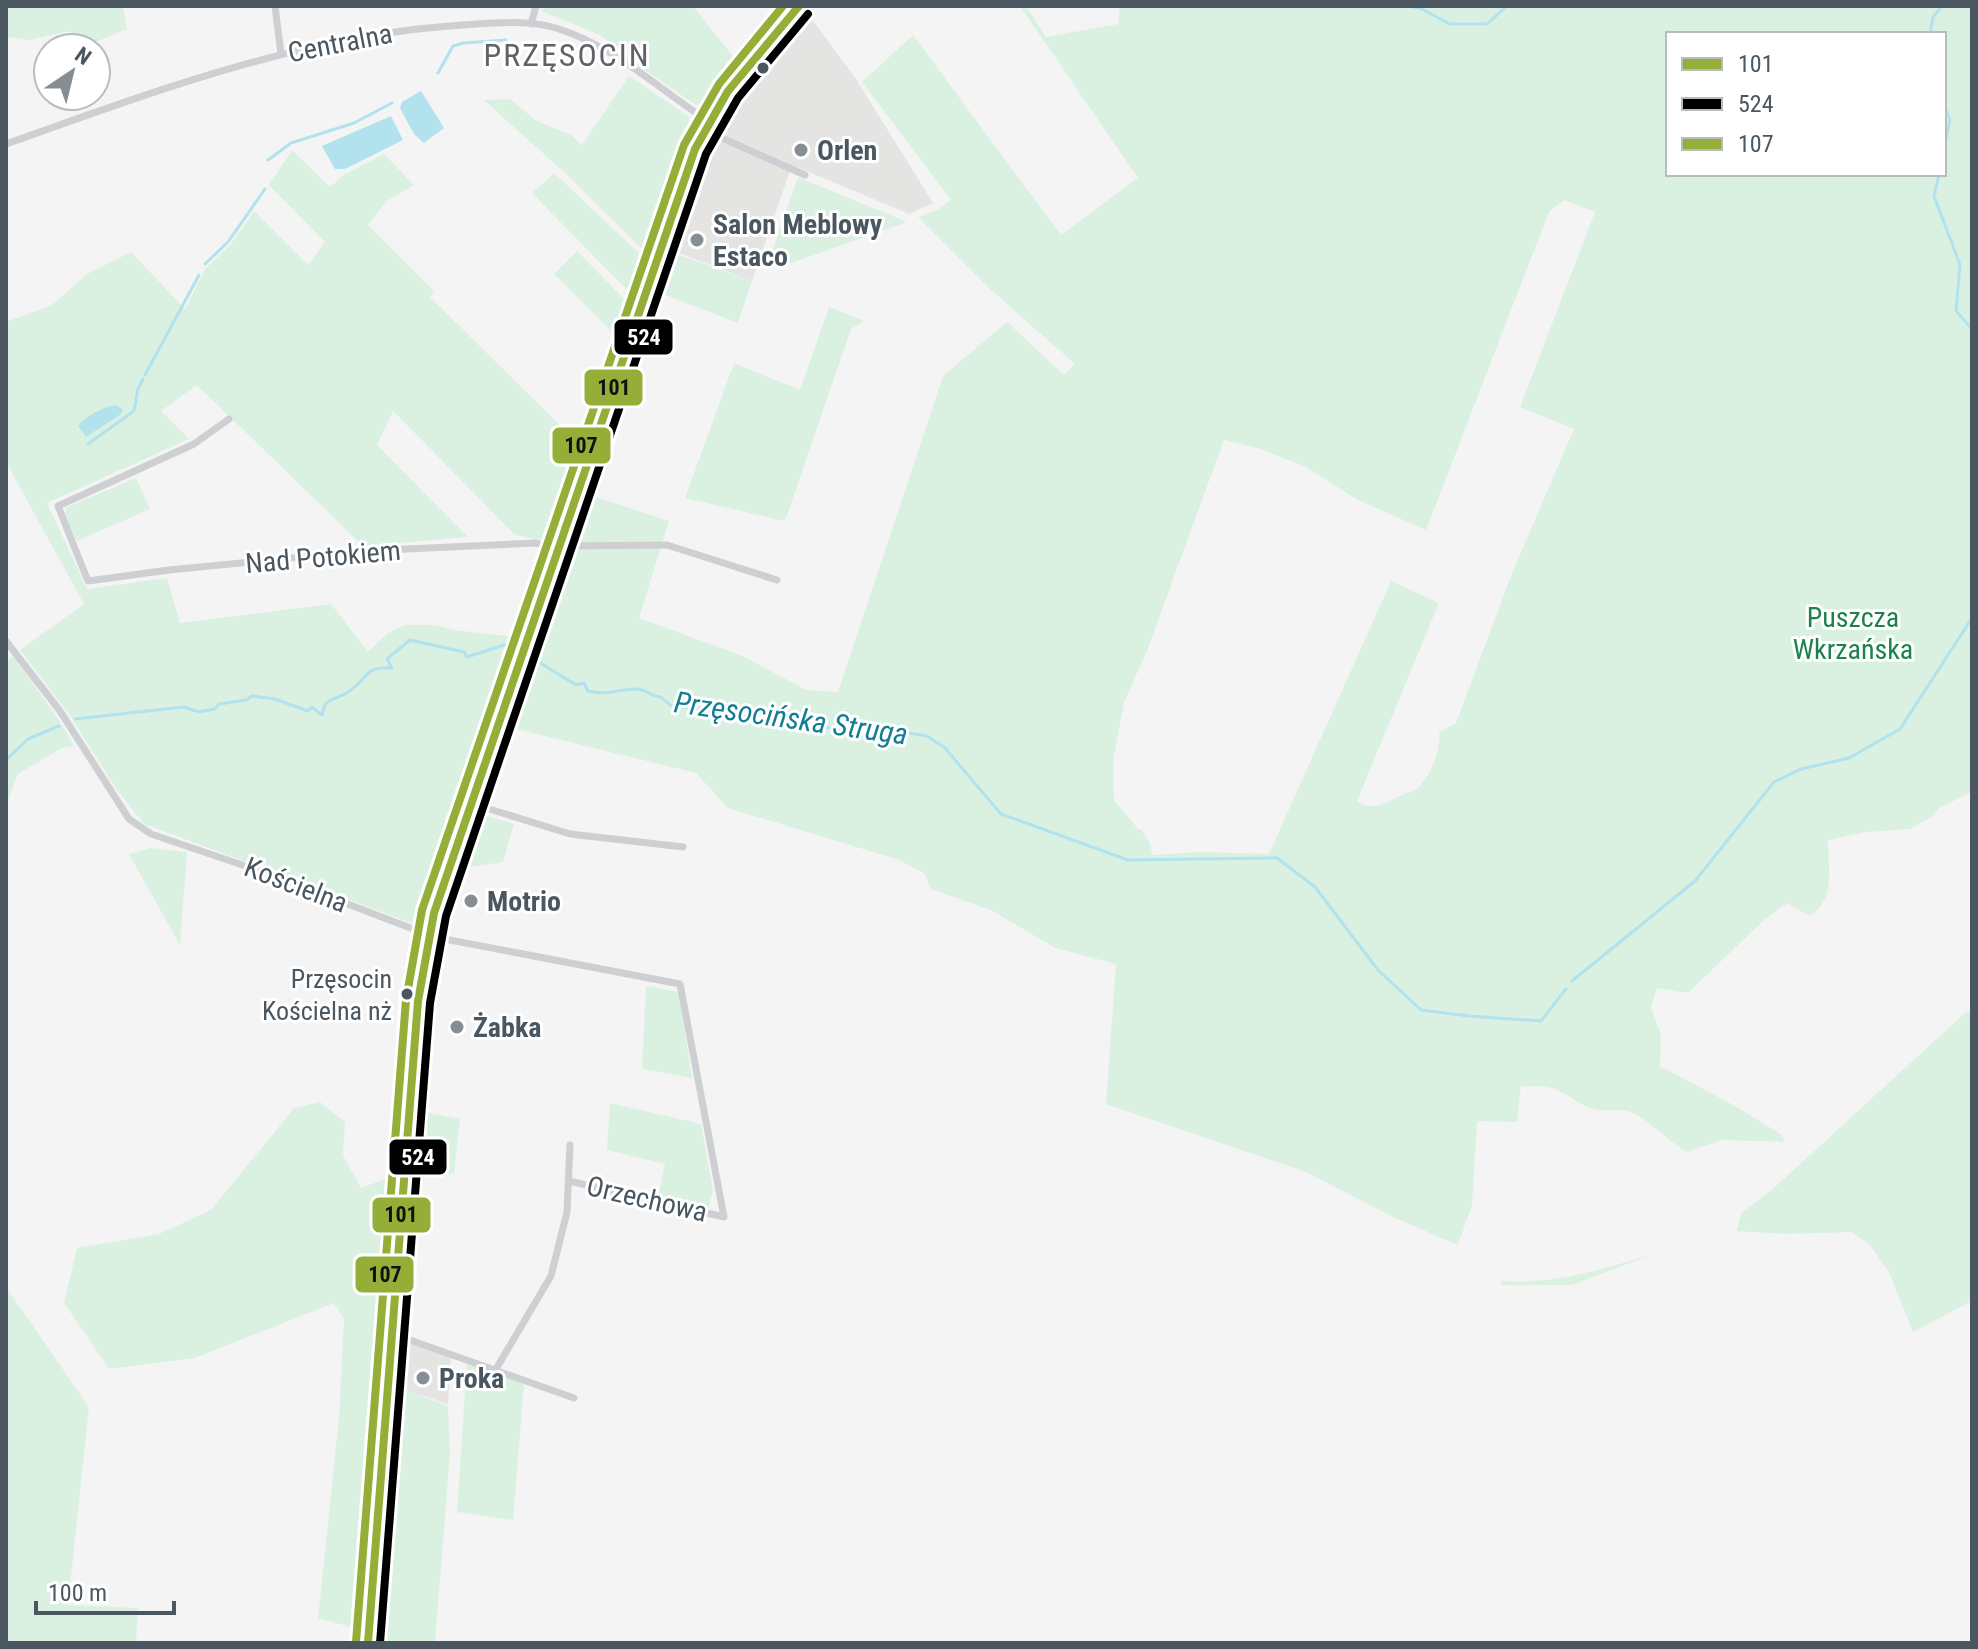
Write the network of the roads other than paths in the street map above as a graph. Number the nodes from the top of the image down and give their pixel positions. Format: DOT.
graph roads {
  1 [pos="275,6"];
  2 [pos="536,6"];
  3 [pos="799,6"];
  4 [pos="531,24"];
  5 [pos="281,54"];
  6 [pos="706,126"];
  7 [pos="6,144"];
  8 [pos="805,175"];
  9 [pos="229,419"];
  10 [pos="557,549"];
  11 [pos="777,580"];
  12 [pos="6,641"];
  13 [pos="470,803"];
  14 [pos="683,847"];
  15 [pos="428,935"];
  16 [pos="570,1145"];
  17 [pos="569,1181"];
  18 [pos="724,1217"];
  19 [pos="392,1339"];
  20 [pos="496,1369"];
  21 [pos="574,1398"];
  22 [pos="368,1643"];
  1 -- 5 [label="street"];
  2 -- 4 [label="street"];
  3 -- 6 [label="street"];
  4 -- 5 [label="street, Centralna"];
  4 -- 6 [label="street, Centralna"];
  5 -- 7 [label="street, Centralna"];
  6 -- 8 [label="street, Centralna"];
  6 -- 10 [label="street"];
  9 -- 10 [label="street, Nad Potokiem"];
  10 -- 11 [label="street, Nad Potokiem"];
  10 -- 13 [label="street"];
  12 -- 15 [label="street, Kościelna"];
  13 -- 14 [label="street"];
  13 -- 15 [label="street"];
  15 -- 18 [label="street, Kościelna"];
  15 -- 19 [label="street"];
  16 -- 17 [label="street, Orzechowa"];
  17 -- 18 [label="street, Orzechowa"];
  17 -- 20 [label="street, Orzechowa"];
  19 -- 20 [label="street"];
  19 -- 22 [label="street"];
  20 -- 21 [label="street"];
}
